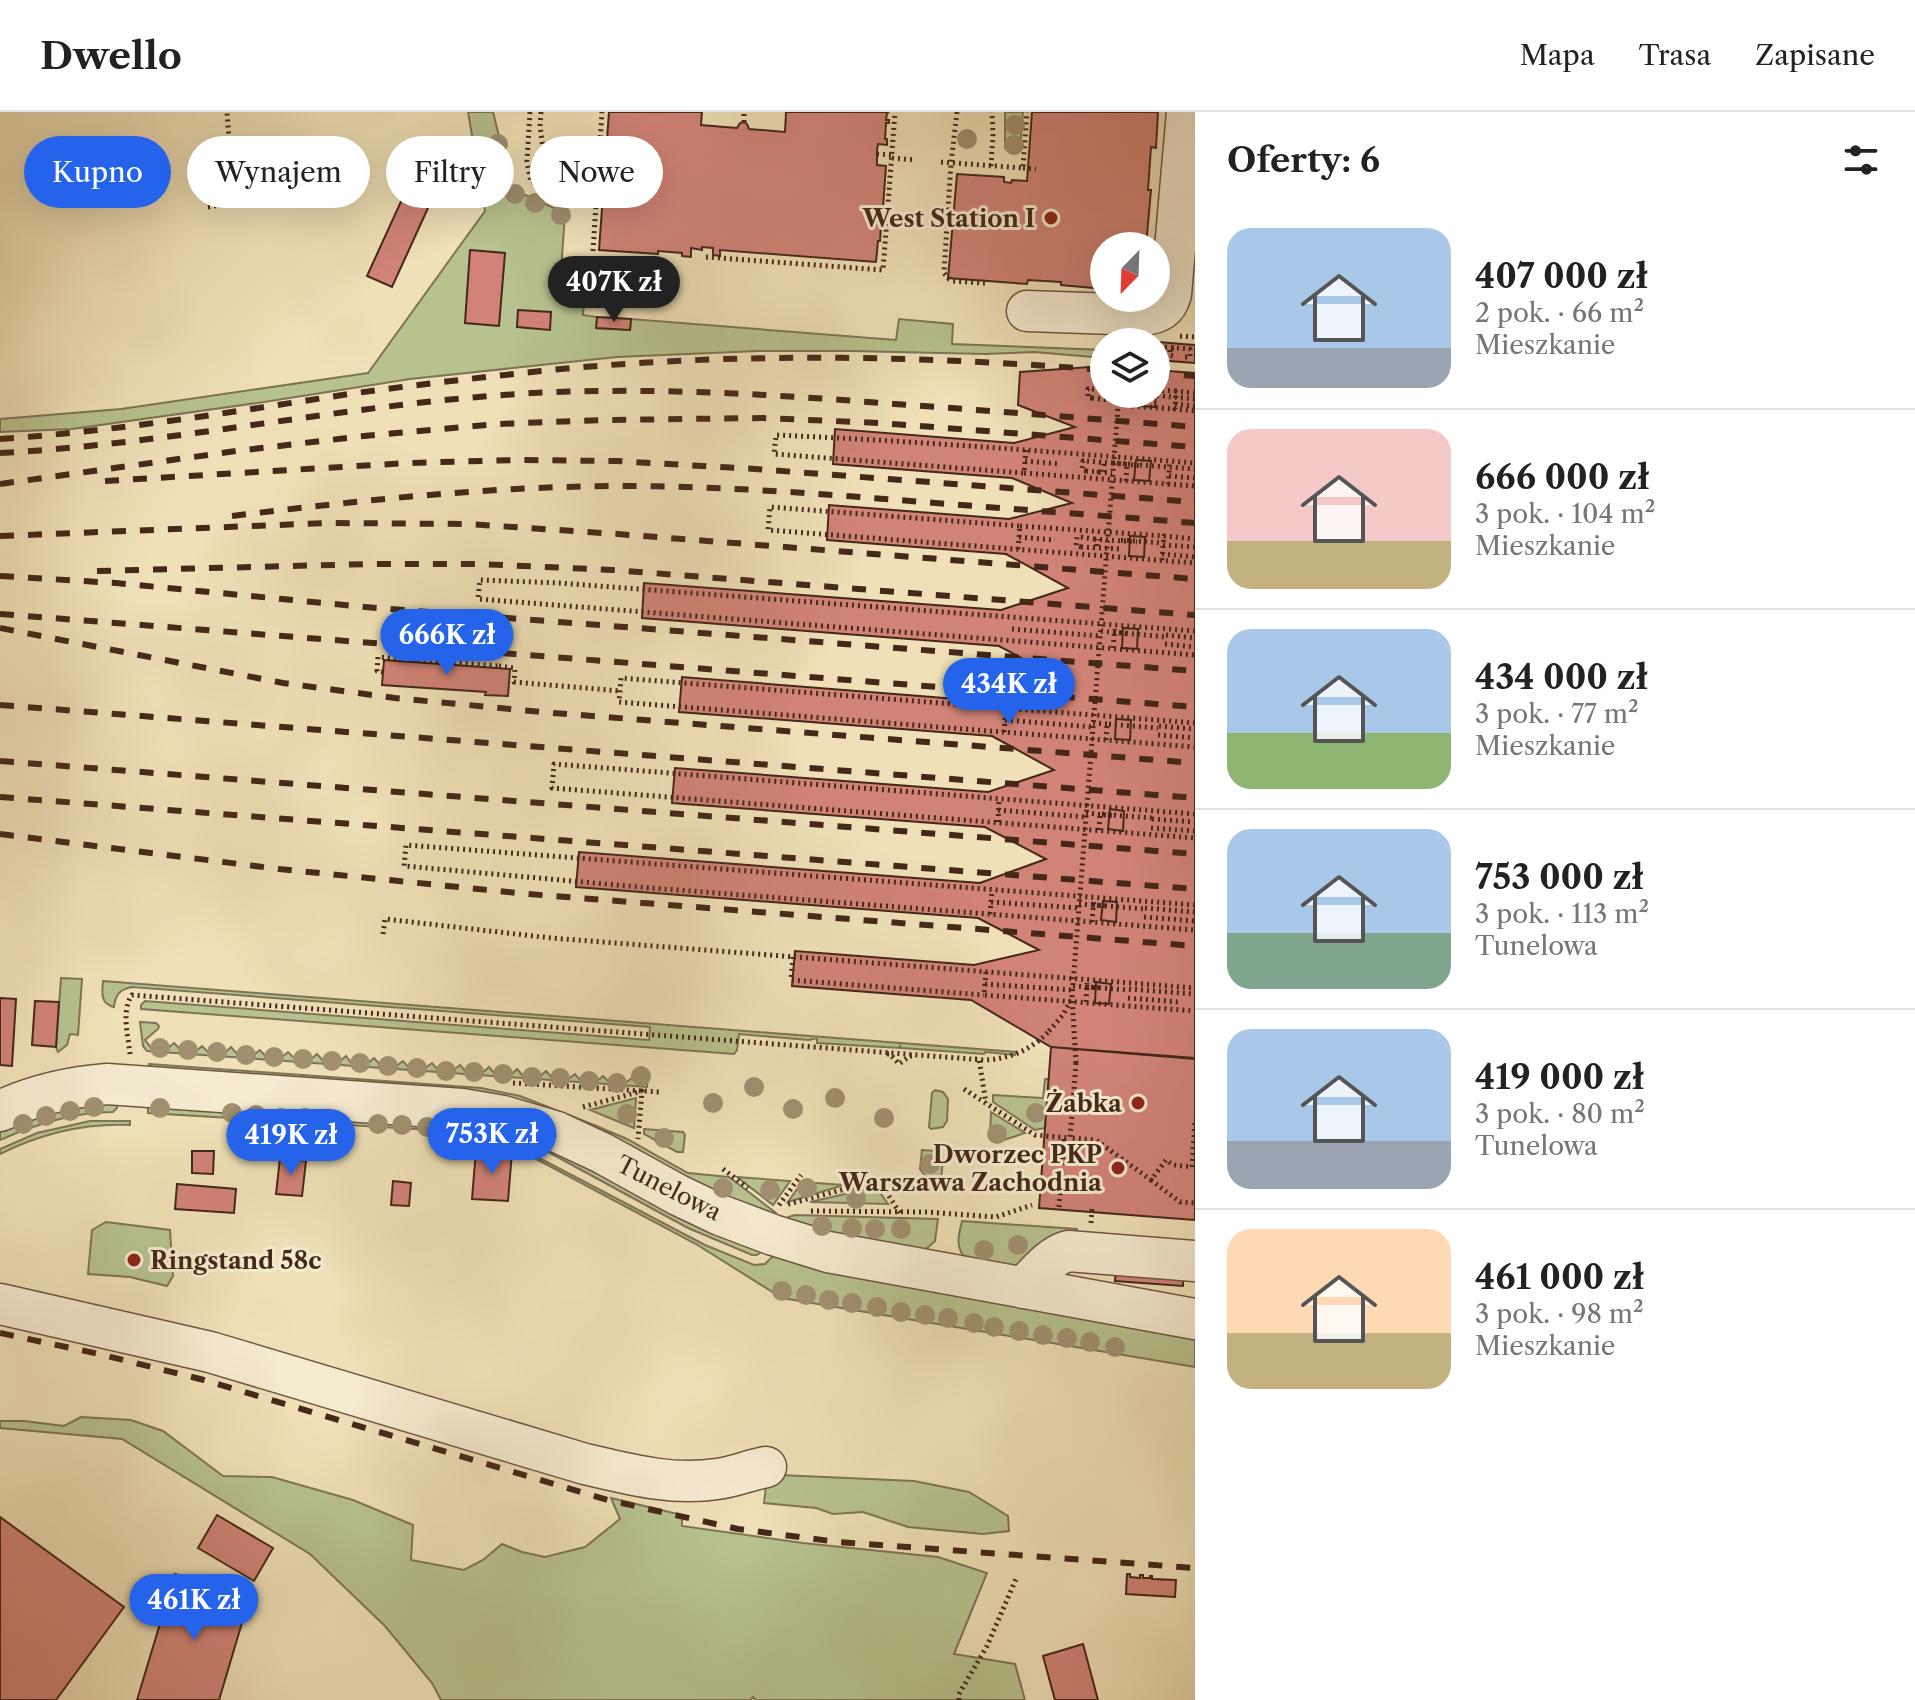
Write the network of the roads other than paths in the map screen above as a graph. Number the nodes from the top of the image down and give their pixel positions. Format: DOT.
graph roads {
  1 [pos="1187,112"];
  2 [pos="1027,311"];
  3 [pos="0,1111"];
  4 [pos="1195,1261"];
  5 [pos="1023,1288"];
  6 [pos="0,1304"];
  7 [pos="1195,1319"];
  8 [pos="766,1467"];
  1 -- 2 [label="street"];
  3 -- 5 [label="street, Tunelowa"];
  4 -- 5 [label="street"];
  5 -- 7 [label="street, Tunelowa"];
  6 -- 8 [label="street"];
}
